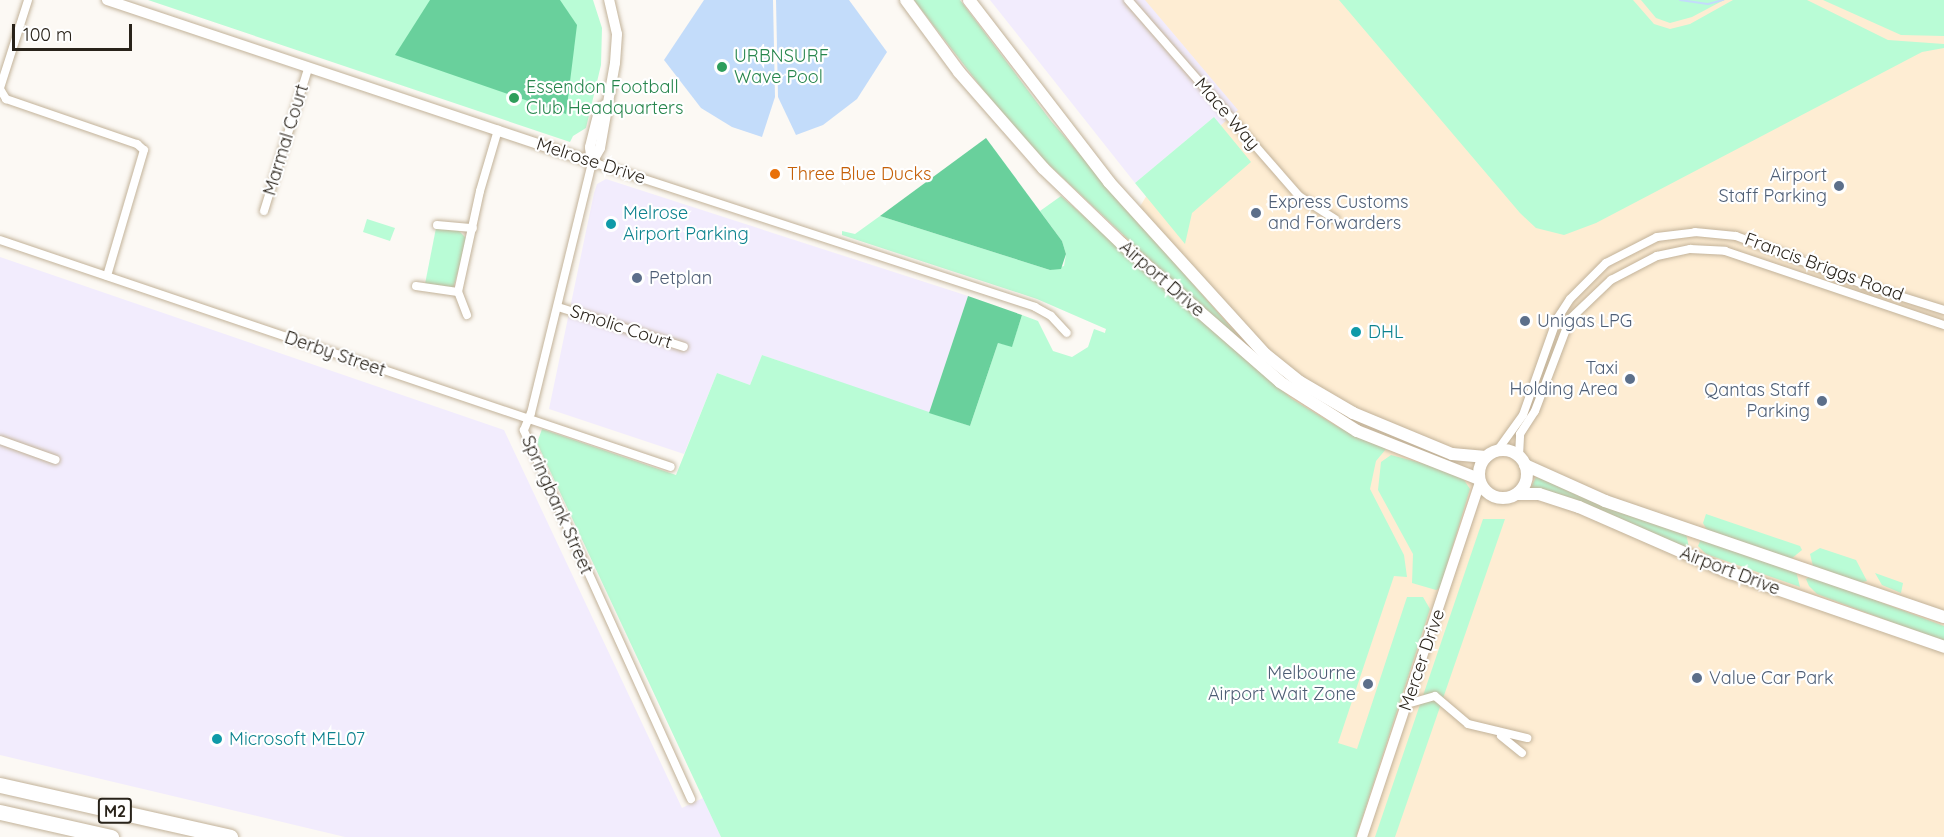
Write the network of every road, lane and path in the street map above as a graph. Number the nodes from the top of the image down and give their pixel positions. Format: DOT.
graph roads {
  1 [pos="28,0"];
  2 [pos="107,0"];
  3 [pos="609,0"];
  4 [pos="906,0"];
  5 [pos="969,0"];
  6 [pos="1128,0"];
  7 [pos="308,69"];
  8 [pos="0,88"];
  9 [pos="498,130"];
  10 [pos="592,162"];
  11 [pos="264,211"];
  12 [pos="1335,219"];
  13 [pos="437,225"];
  14 [pos="473,228"];
  15 [pos="0,240"];
  16 [pos="107,276"];
  17 [pos="416,286"];
  18 [pos="458,292"];
  19 [pos="558,307"];
  20 [pos="1944,310"];
  21 [pos="467,315"];
  22 [pos="1944,326"];
  23 [pos="1067,333"];
  24 [pos="684,347"];
  25 [pos="528,418"];
  26 [pos="0,440"];
  27 [pos="1491,454"];
  28 [pos="56,460"];
  29 [pos="1522,461"];
  30 [pos="671,467"];
  31 [pos="1480,481"];
  32 [pos="1517,494"];
  33 [pos="1944,617"];
  34 [pos="1944,647"];
  35 [pos="1407,704"];
  36 [pos="1494,732"];
  37 [pos="1527,738"];
  38 [pos="1522,753"];
  39 [pos="0,785"];
  40 [pos="692,799"];
  41 [pos="0,812"];
  42 [pos="111,837"];
  43 [pos="230,837"];
  44 [pos="1362,837"];
  1 -- 8 [label="street"];
  2 -- 7 [label="street, Melrose Drive"];
  3 -- 10 [label="street"];
  4 -- 31 [label="main road, Airport Drive"];
  5 -- 27 [label="main road, Airport Drive"];
  6 -- 12 [label="street, Mace Way"];
  7 -- 9 [label="street, Melrose Drive"];
  7 -- 11 [label="street, Marmal Court"];
  8 -- 16 [label="street"];
  9 -- 10 [label="street, Melrose Drive"];
  9 -- 14 [label="street"];
  10 -- 19 [label="street, Springbank Street"];
  10 -- 23 [label="street, Melrose Drive"];
  13 -- 14 [label="street"];
  14 -- 18 [label="street"];
  15 -- 16 [label="street, Derby Street"];
  16 -- 25 [label="street, Derby Street"];
  17 -- 18 [label="street"];
  18 -- 21 [label="street"];
  19 -- 24 [label="street, Smolic Court"];
  19 -- 25 [label="street, Springbank Street"];
  20 -- 27 [label="street, Francis Briggs Road"];
  22 -- 29 [label="street, Francis Briggs Road"];
  25 -- 30 [label="street, Derby Street"];
  25 -- 40 [label="street, Springbank Street"];
  26 -- 28 [label="street"];
  27 -- 29 [label="main road"];
  27 -- 31 [label="main road"];
  29 -- 32 [label="main road"];
  29 -- 33 [label="main road, Airport Drive"];
  31 -- 32 [label="main road"];
  31 -- 35 [label="street, Mercer Drive"];
  32 -- 34 [label="main road, Airport Drive"];
  35 -- 36 [label="street"];
  35 -- 44 [label="street, Mercer Drive"];
  36 -- 37 [label="street"];
  36 -- 38 [label="street"];
  39 -- 43 [label="highway, M2"];
  41 -- 42 [label="highway, M2"];
}
